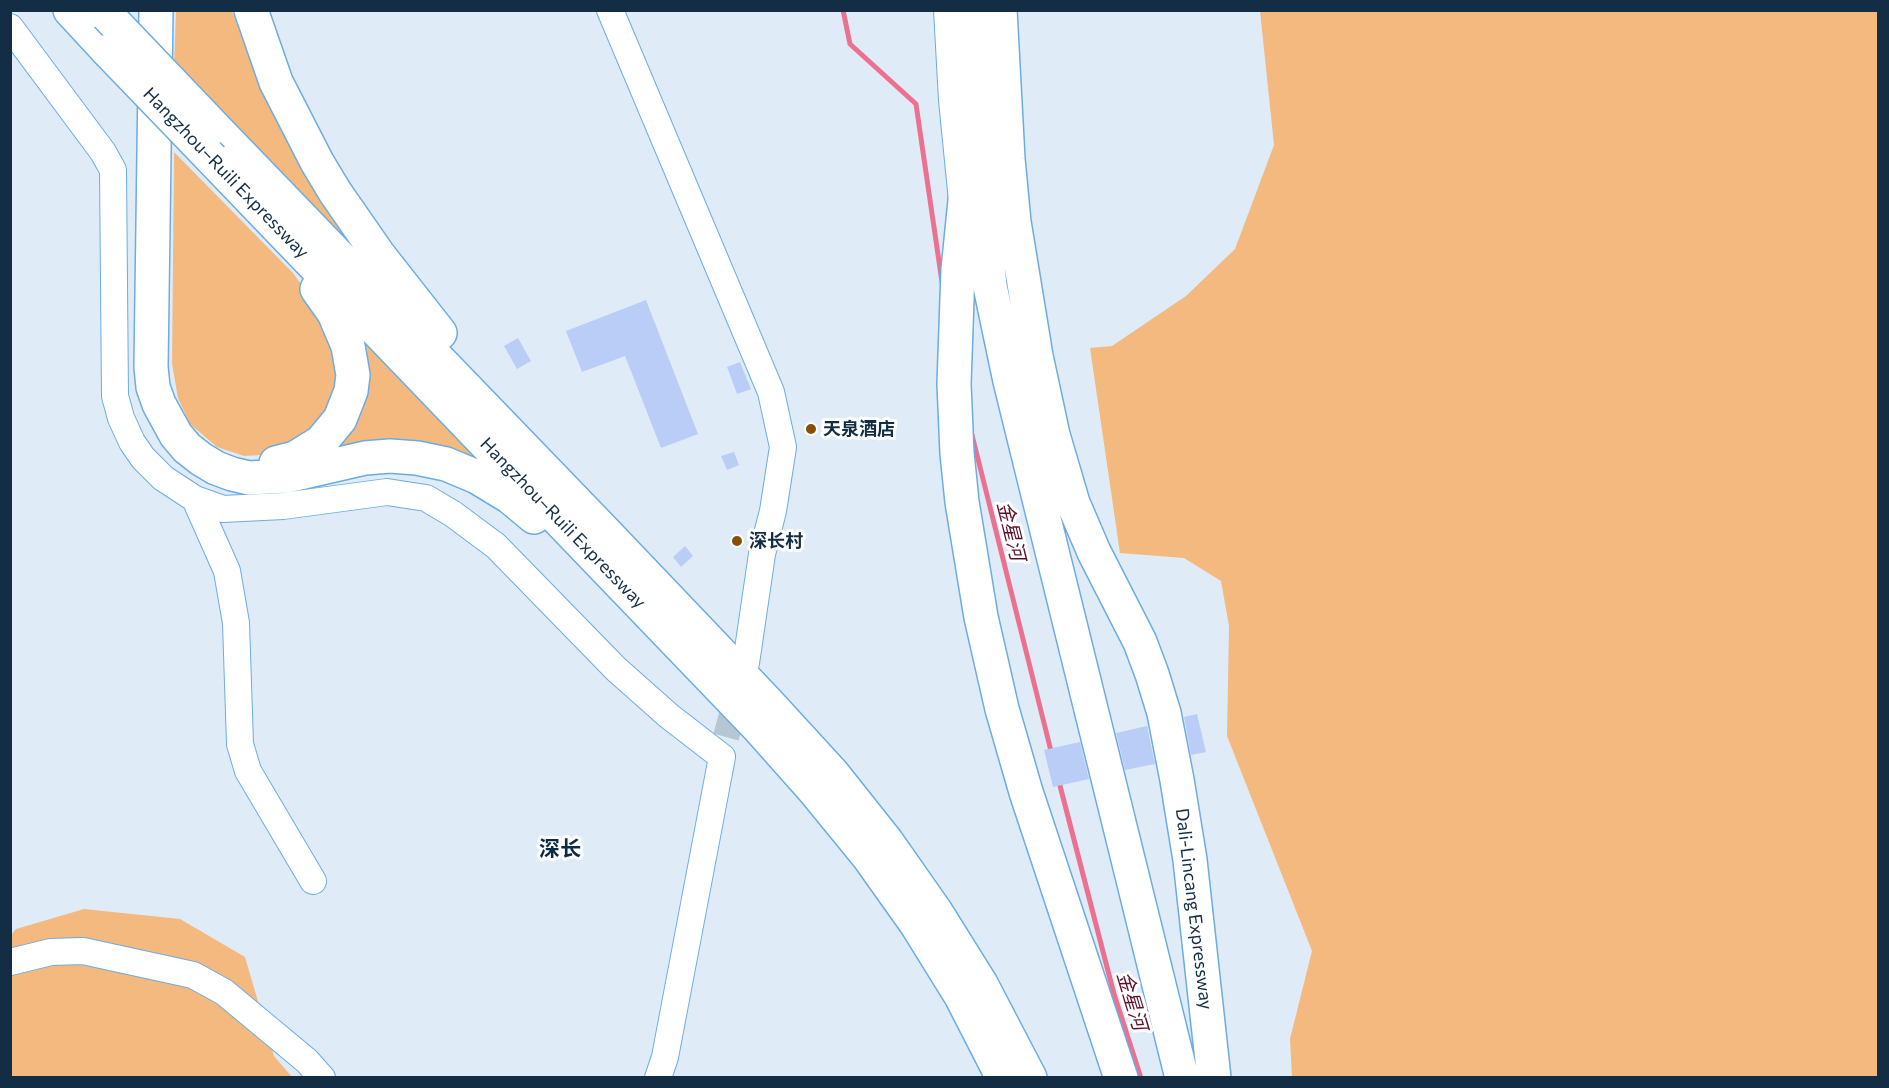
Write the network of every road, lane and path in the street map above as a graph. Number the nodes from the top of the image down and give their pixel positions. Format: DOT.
graph roads {
  1 [pos="70,10"];
  2 [pos="156,10"];
  3 [pos="168,10"];
  4 [pos="251,10"];
  5 [pos="610,10"];
  6 [pos="947,10"];
  7 [pos="970,10"];
  8 [pos="1000,10"];
  9 [pos="105,13"];
  10 [pos="10,27"];
  11 [pos="990,98"];
  12 [pos="212,159"];
  13 [pos="963,218"];
  14 [pos="195,499"];
  15 [pos="604,531"];
  16 [pos="647,611"];
  17 [pos="746,663"];
  18 [pos="313,881"];
  19 [pos="10,962"];
  20 [pos="667,1071"];
  21 [pos="322,1077"];
  22 [pos="1003,1077"];
  23 [pos="1030,1077"];
  24 [pos="1121,1077"];
  25 [pos="1182,1077"];
  26 [pos="1214,1077"];
  1 -- 12 [label="highway, Hangzhou–Ruili Expressway, bridge"];
  2 -- 16 [label="highway"];
  3 -- 12 [label="highway"];
  4 -- 15 [label="highway"];
  5 -- 17 [label="street"];
  6 -- 13 [label="street"];
  7 -- 11 [label="highway"];
  8 -- 11 [label="highway"];
  9 -- 15 [label="highway, Hangzhou–Ruili Expressway, bridge"];
  10 -- 14 [label="street"];
  11 -- 13 [label="highway"];
  11 -- 25 [label="highway"];
  11 -- 26 [label="highway, Dali-Lincang Expressway"];
  12 -- 16 [label="highway, Hangzhou–Ruili Expressway"];
  13 -- 24 [label="highway"];
  14 -- 18 [label="street"];
  14 -- 20 [label="street"];
  15 -- 23 [label="highway, Hangzhou–Ruili Expressway"];
  16 -- 22 [label="highway, Hangzhou–Ruili Expressway"];
  19 -- 21 [label="street"];
}
